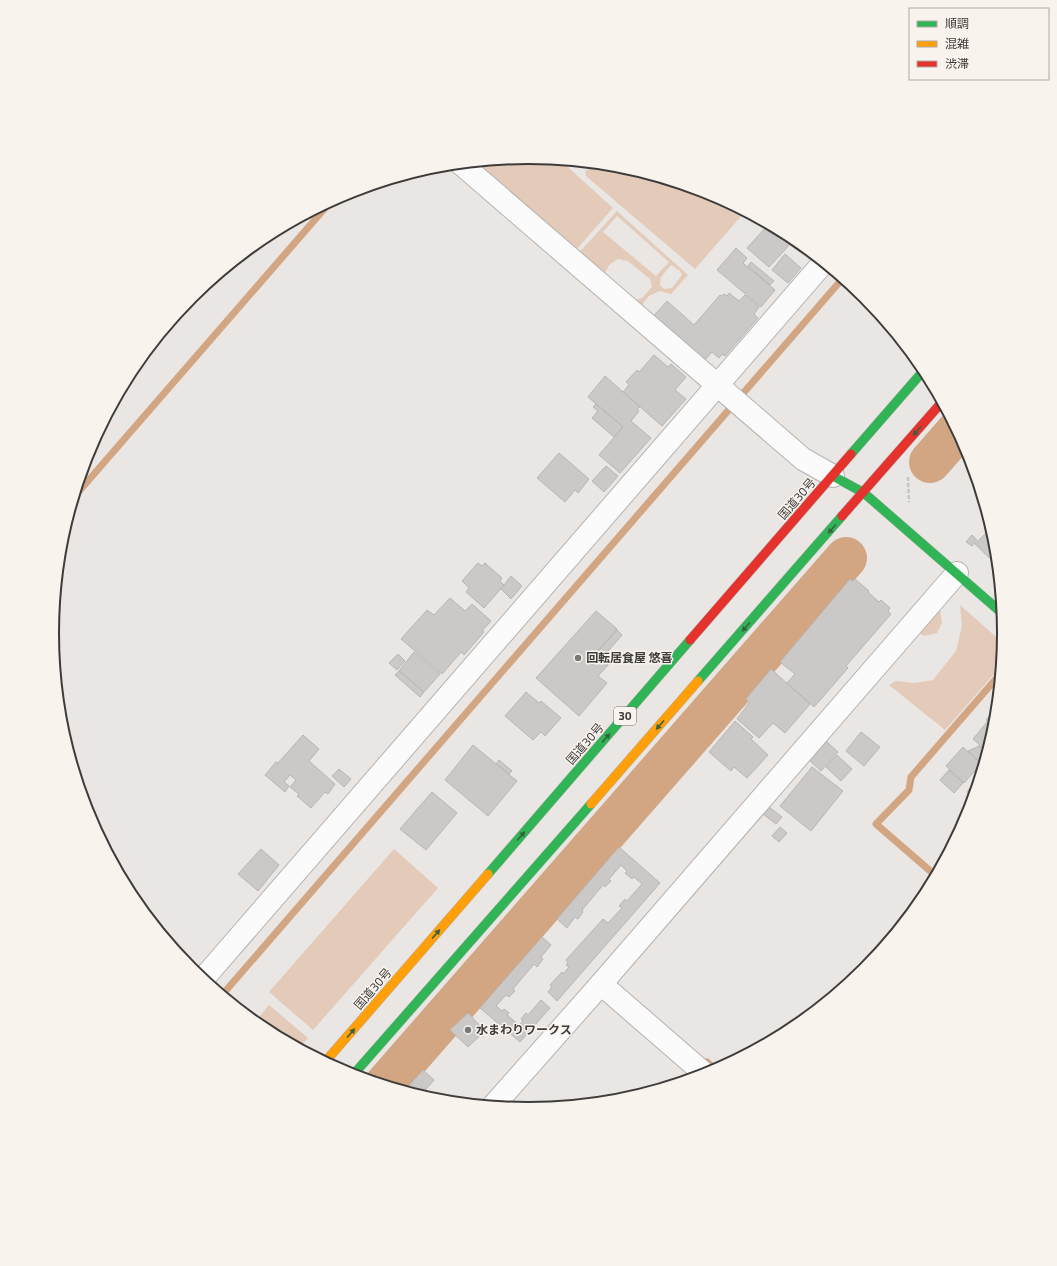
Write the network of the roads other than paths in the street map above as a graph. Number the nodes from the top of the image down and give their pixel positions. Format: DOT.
graph roads {
  1 [pos="466,168"];
  2 [pos="821,266"];
  3 [pos="920,374"];
  4 [pos="730,396"];
  5 [pos="939,405"];
  6 [pos="833,476"];
  7 [pos="864,493"];
  8 [pos="957,573"];
  9 [pos="997,609"];
  10 [pos="207,975"];
  11 [pos="601,984"];
  12 [pos="329,1058"];
  13 [pos="357,1070"];
  14 [pos="700,1070"];
  15 [pos="497,1101"];
  1 -- 4 [label="street"];
  2 -- 4 [label="street"];
  3 -- 6 [label="main road, 国道30号 / 30"];
  4 -- 6 [label="street"];
  4 -- 10 [label="street"];
  5 -- 7 [label="main road, one-way"];
  6 -- 7 [label="main road"];
  12 -- 6 [label="main road, 国道30号 / 30, one-way"];
  7 -- 8 [label="main road"];
  7 -- 13 [label="main road, one-way"];
  8 -- 9 [label="main road"];
  8 -- 11 [label="street"];
  11 -- 14 [label="street"];
  11 -- 15 [label="street"];
}
